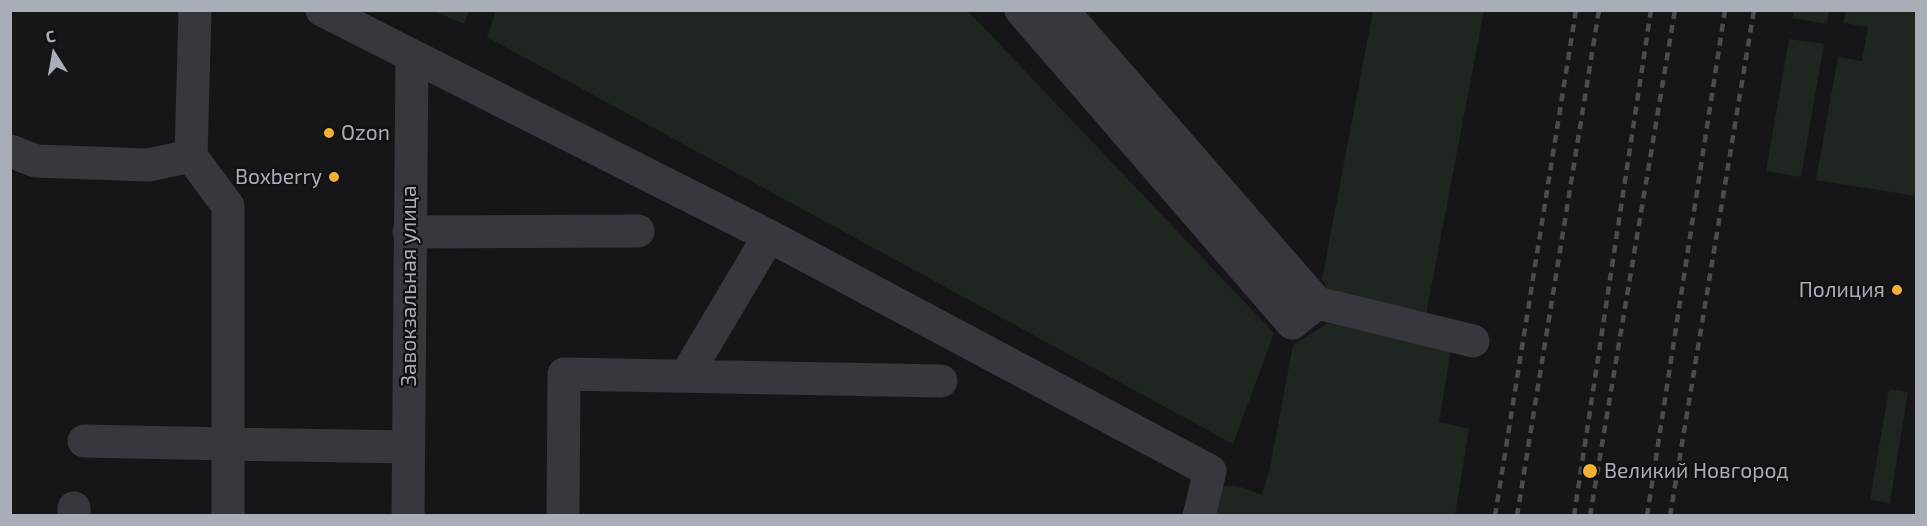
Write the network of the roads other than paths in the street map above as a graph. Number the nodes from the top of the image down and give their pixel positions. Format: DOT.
graph roads {
  1 [pos="195,10"];
  2 [pos="322,10"];
  3 [pos="1021,10"];
  4 [pos="1062,10"];
  5 [pos="412,56"];
  6 [pos="10,151"];
  7 [pos="191,156"];
  8 [pos="638,231"];
  9 [pos="410,232"];
  10 [pos="769,236"];
  11 [pos="1317,303"];
  12 [pos="1473,341"];
  13 [pos="686,376"];
  14 [pos="941,381"];
  15 [pos="84,441"];
  16 [pos="228,444"];
  17 [pos="408,447"];
  18 [pos="228,516"];
  19 [pos="408,516"];
  20 [pos="563,516"];
  21 [pos="1199,516"];
  1 -- 7 [label="street"];
  2 -- 5 [label="street"];
  3 -- 11 [label="street"];
  4 -- 11 [label="street"];
  5 -- 9 [label="street, Завокзальная улица"];
  5 -- 10 [label="street"];
  6 -- 7 [label="street"];
  7 -- 16 [label="street"];
  8 -- 9 [label="street"];
  9 -- 17 [label="street, Завокзальная улица"];
  10 -- 13 [label="street"];
  10 -- 21 [label="street"];
  11 -- 12 [label="street"];
  13 -- 14 [label="street"];
  13 -- 20 [label="street"];
  15 -- 16 [label="street"];
  16 -- 17 [label="street"];
  16 -- 18 [label="street"];
  17 -- 19 [label="street, Завокзальная улица"];
}
